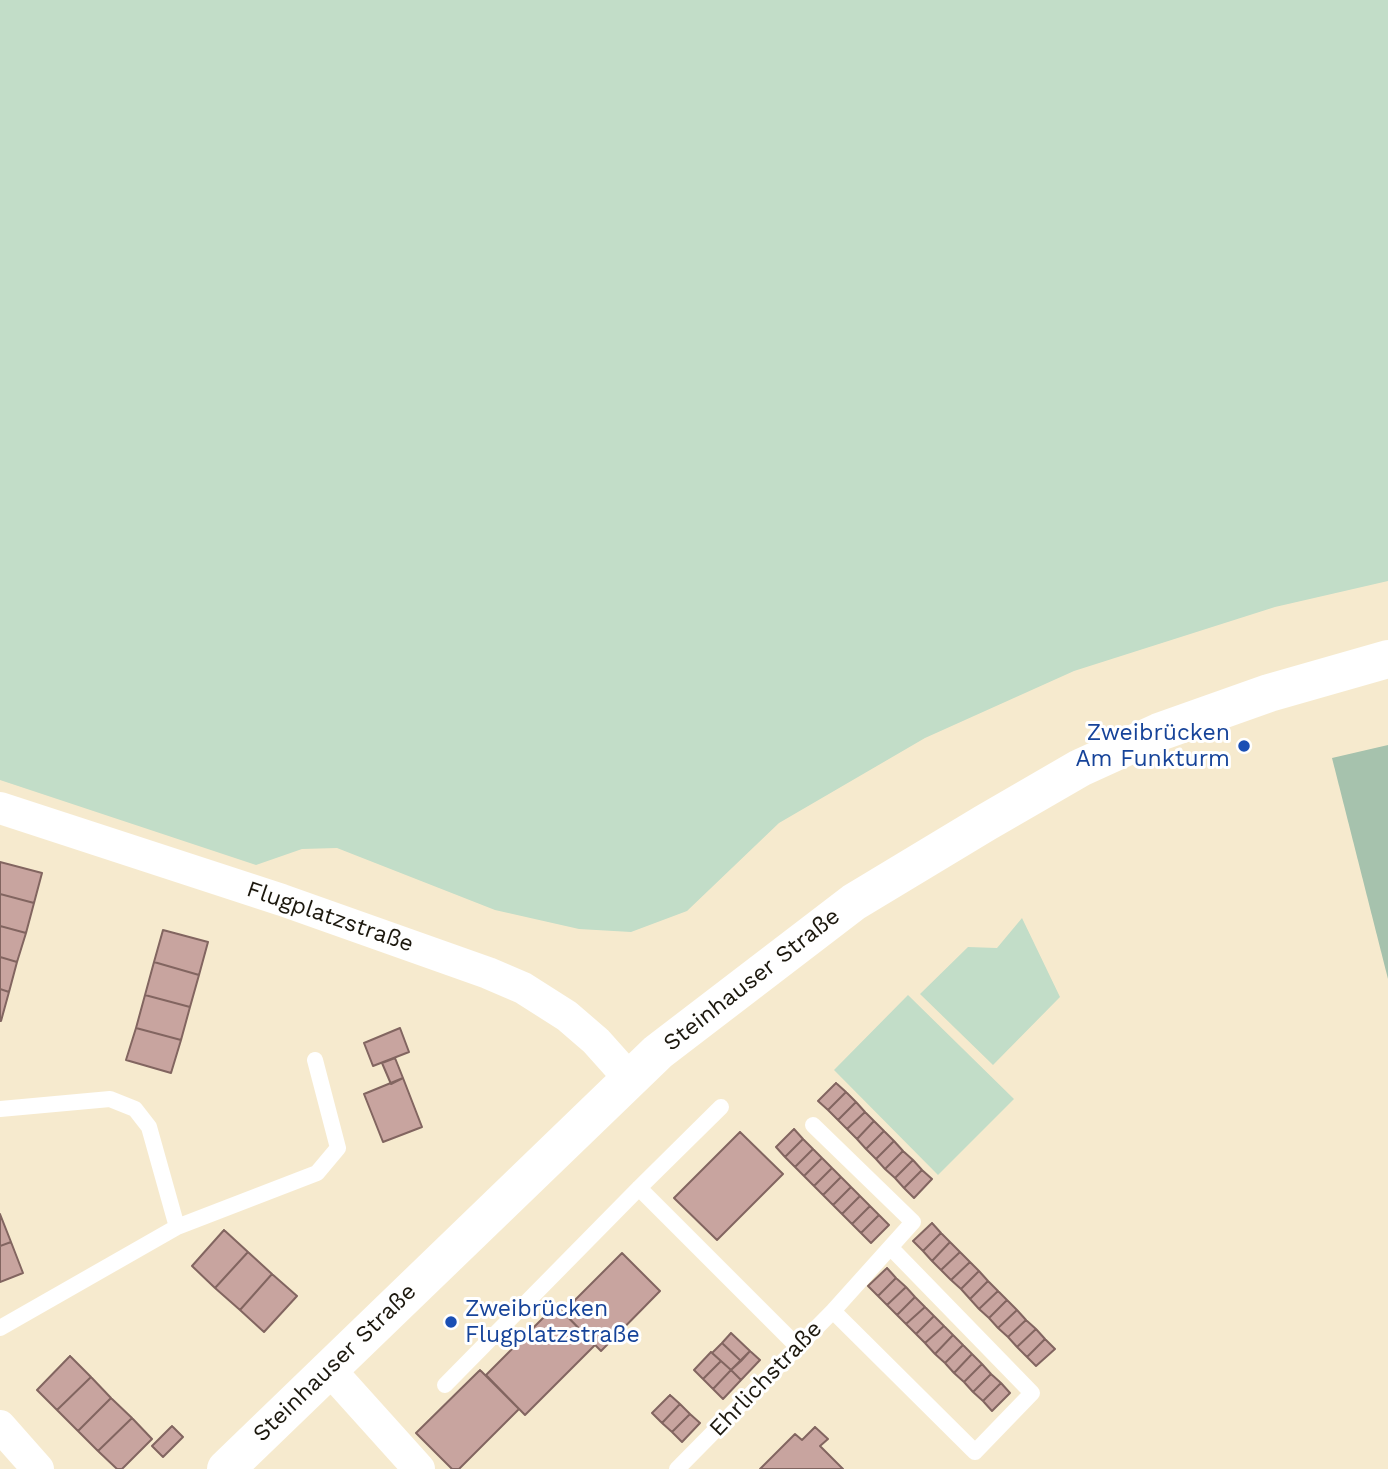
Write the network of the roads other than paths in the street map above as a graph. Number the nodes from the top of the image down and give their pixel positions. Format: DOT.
graph roads {
  1 [pos="1388,659"];
  2 [pos="0,808"];
  3 [pos="316,1060"];
  4 [pos="630,1079"];
  5 [pos="721,1107"];
  6 [pos="0,1109"];
  7 [pos="813,1125"];
  8 [pos="639,1188"];
  9 [pos="177,1227"];
  10 [pos="891,1248"];
  11 [pos="832,1311"];
  12 [pos="0,1328"];
  13 [pos="798,1347"];
  14 [pos="329,1369"];
  15 [pos="445,1385"];
  16 [pos="0,1426"];
  17 [pos="38,1469"];
  18 [pos="226,1469"];
  19 [pos="419,1469"];
  20 [pos="677,1469"];
  1 -- 4 [label="main road, Steinhauser Straße"];
  2 -- 4 [label="street, Flugplatzstraße"];
  3 -- 9 [label="lane"];
  4 -- 14 [label="main road, Steinhauser Straße"];
  5 -- 8 [label="lane"];
  6 -- 9 [label="lane"];
  7 -- 10 [label="lane"];
  8 -- 13 [label="lane"];
  8 -- 15 [label="lane"];
  9 -- 12 [label="lane"];
  10 -- 11 [label="lane"];
  10 -- 11 [label="lane, Ehrlichstraße"];
  11 -- 13 [label="lane, Ehrlichstraße"];
  13 -- 20 [label="lane, Ehrlichstraße"];
  14 -- 18 [label="main road, Steinhauser Straße"];
  14 -- 19 [label="street"];
  16 -- 17 [label="street"];
}
